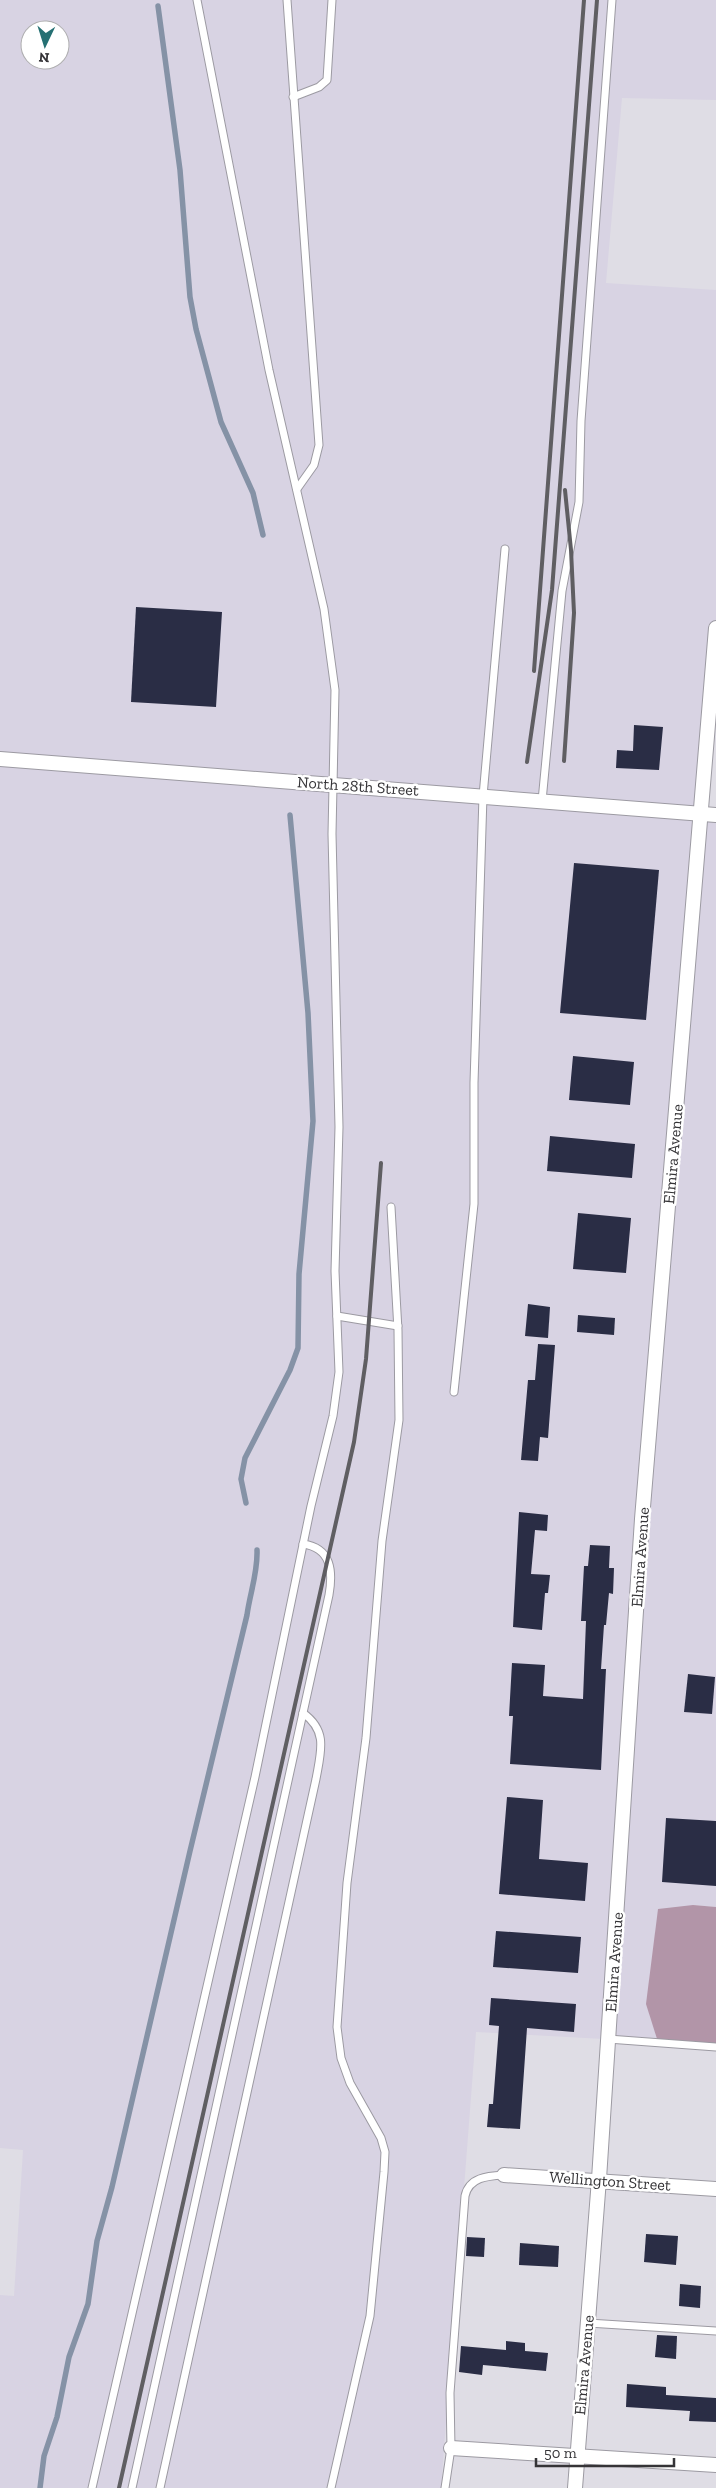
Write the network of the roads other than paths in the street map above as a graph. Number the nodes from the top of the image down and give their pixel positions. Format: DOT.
graph roads {
  1 [pos="197,0"];
  2 [pos="287,0"];
  3 [pos="332,0"];
  4 [pos="612,0"];
  5 [pos="293,97"];
  6 [pos="297,490"];
  7 [pos="505,549"];
  8 [pos="716,628"];
  9 [pos="0,758"];
  10 [pos="333,784"];
  11 [pos="483,796"];
  12 [pos="542,801"];
  13 [pos="701,814"];
  14 [pos="716,815"];
  15 [pos="391,1207"];
  16 [pos="337,1316"];
  17 [pos="398,1326"];
  18 [pos="454,1392"];
  19 [pos="303,1544"];
  20 [pos="303,1713"];
  21 [pos="608,2039"];
  22 [pos="716,2047"];
  23 [pos="504,2174"];
  24 [pos="599,2179"];
  25 [pos="716,2189"];
  26 [pos="588,2323"];
  27 [pos="716,2331"];
  28 [pos="451,2448"];
  29 [pos="577,2457"];
  30 [pos="716,2465"];
  31 [pos="92,2488"];
  32 [pos="132,2488"];
  33 [pos="160,2488"];
  34 [pos="331,2488"];
  35 [pos="445,2488"];
  36 [pos="575,2488"];
  1 -- 6 [label="lane"];
  2 -- 5 [label="lane"];
  3 -- 5 [label="lane"];
  4 -- 12 [label="lane"];
  5 -- 6 [label="lane"];
  6 -- 10 [label="lane"];
  7 -- 11 [label="lane"];
  8 -- 13 [label="street, Elmira Avenue"];
  9 -- 10 [label="street, North 28th Street"];
  10 -- 11 [label="street, North 28th Street"];
  10 -- 16 [label="lane"];
  11 -- 12 [label="street, North 28th Street"];
  11 -- 18 [label="lane"];
  12 -- 13 [label="street, North 28th Street"];
  13 -- 14 [label="street, North 28th Street"];
  13 -- 21 [label="street, Elmira Avenue"];
  15 -- 17 [label="lane"];
  16 -- 17 [label="lane"];
  16 -- 19 [label="lane"];
  17 -- 34 [label="lane"];
  19 -- 20 [label="lane"];
  19 -- 31 [label="lane"];
  20 -- 32 [label="lane"];
  20 -- 33 [label="lane"];
  21 -- 22 [label="lane"];
  21 -- 24 [label="street, Elmira Avenue"];
  23 -- 24 [label="street, Wellington Street"];
  23 -- 28 [label="lane"];
  24 -- 25 [label="street, Wellington Street"];
  24 -- 26 [label="street, Elmira Avenue"];
  26 -- 27 [label="lane"];
  26 -- 29 [label="street, Elmira Avenue"];
  28 -- 29 [label="street"];
  28 -- 35 [label="lane"];
  29 -- 30 [label="street"];
  29 -- 36 [label="street, Elmira Avenue"];
}
